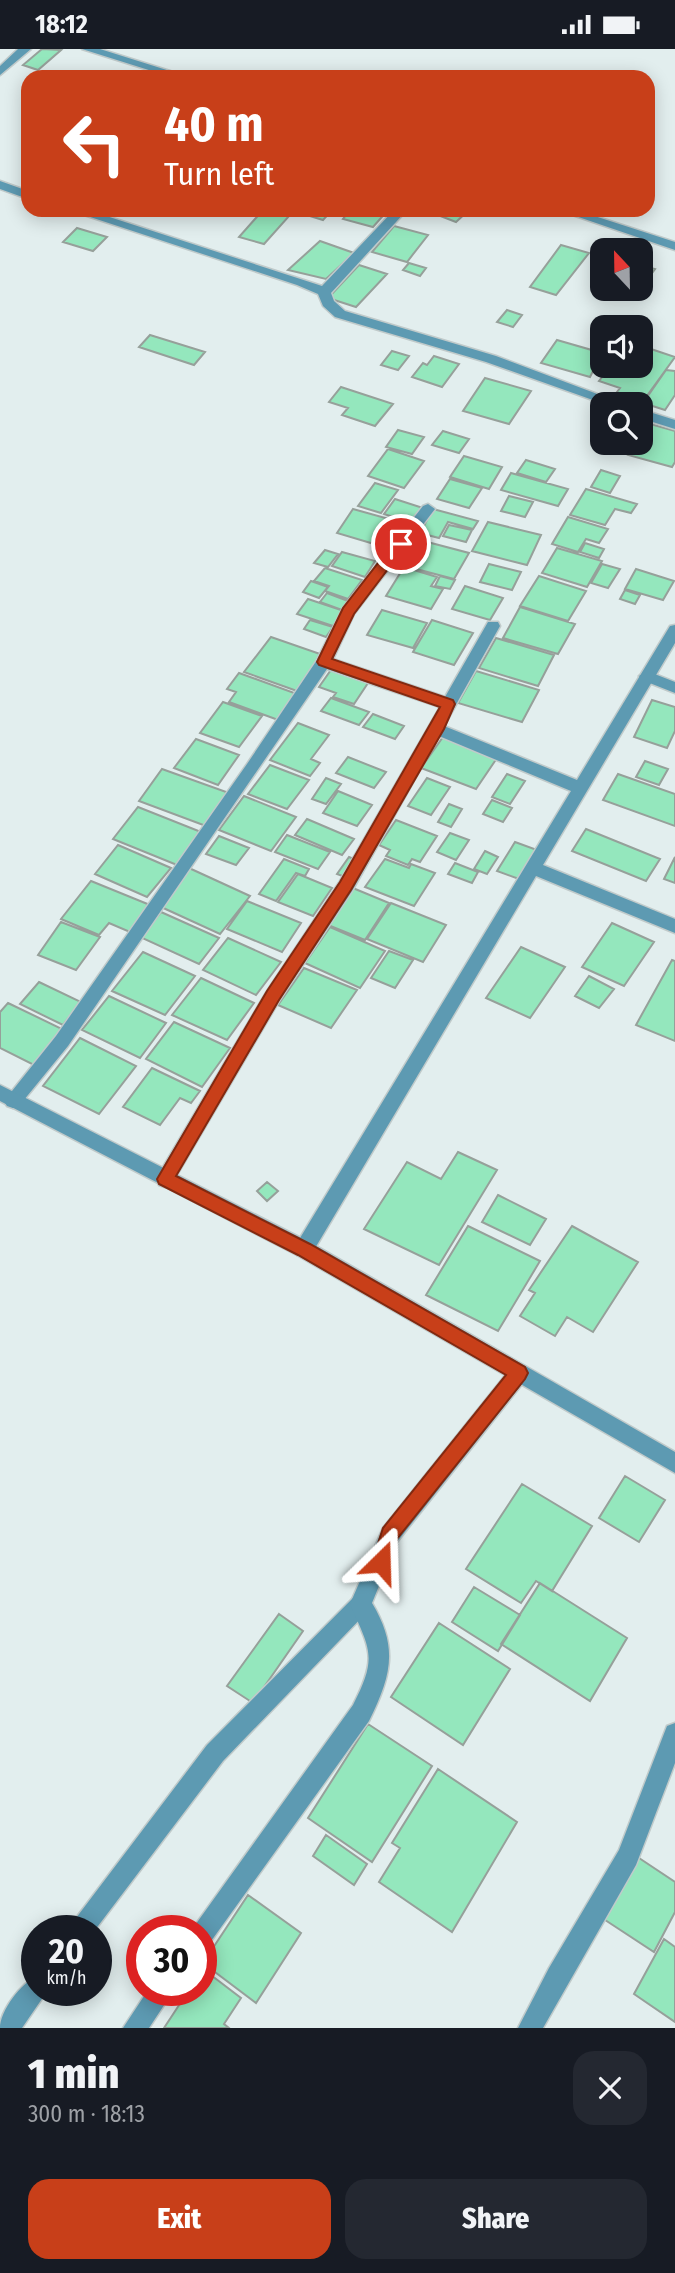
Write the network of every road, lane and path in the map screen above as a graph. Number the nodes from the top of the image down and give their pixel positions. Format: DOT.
graph roads {
  1 [pos="25,49"];
  2 [pos="88,49"];
  3 [pos="159,70"];
  4 [pos="0,72"];
  5 [pos="0,185"];
  6 [pos="21,192"];
  7 [pos="97,217"];
  8 [pos="394,217"];
  9 [pos="586,217"];
  10 [pos="675,246"];
  11 [pos="324,292"];
  12 [pos="590,394"];
  13 [pos="653,417"];
  14 [pos="675,425"];
  15 [pos="428,509"];
  16 [pos="493,626"];
  17 [pos="675,629"];
  18 [pos="324,662"];
  19 [pos="647,676"];
  20 [pos="675,688"];
  21 [pos="448,704"];
  22 [pos="437,729"];
  23 [pos="580,788"];
  24 [pos="534,867"];
  25 [pos="675,926"];
  26 [pos="6,1097"];
  27 [pos="165,1179"];
  28 [pos="304,1249"];
  29 [pos="519,1373"];
  30 [pos="675,1464"];
  31 [pos="361,1604"];
  32 [pos="675,1734"];
  33 [pos="92,1915"];
  34 [pos="216,1915"];
  35 [pos="24,2006"];
  36 [pos="151,2006"];
  37 [pos="7,2028"];
  38 [pos="135,2028"];
  39 [pos="530,2028"];
  1 -- 4 [label="street"];
  2 -- 3 [label="street"];
  5 -- 6 [label="street"];
  7 -- 11 [label="street"];
  8 -- 11 [label="street"];
  9 -- 10 [label="street"];
  11 -- 12 [label="street"];
  13 -- 14 [label="street"];
  15 -- 18 [label="street"];
  16 -- 21 [label="street"];
  17 -- 19 [label="street"];
  18 -- 21 [label="street"];
  18 -- 26 [label="street"];
  19 -- 20 [label="street"];
  19 -- 23 [label="street"];
  21 -- 22 [label="street"];
  22 -- 23 [label="street"];
  22 -- 27 [label="street"];
  23 -- 24 [label="street"];
  24 -- 25 [label="street"];
  24 -- 28 [label="street"];
  26 -- 27 [label="street"];
  27 -- 28 [label="street"];
  28 -- 29 [label="street"];
  29 -- 30 [label="street"];
  29 -- 31 [label="street"];
  31 -- 33 [label="street"];
  31 -- 34 [label="street"];
  32 -- 39 [label="street"];
  35 -- 37 [label="street"];
  36 -- 38 [label="street"];
}
